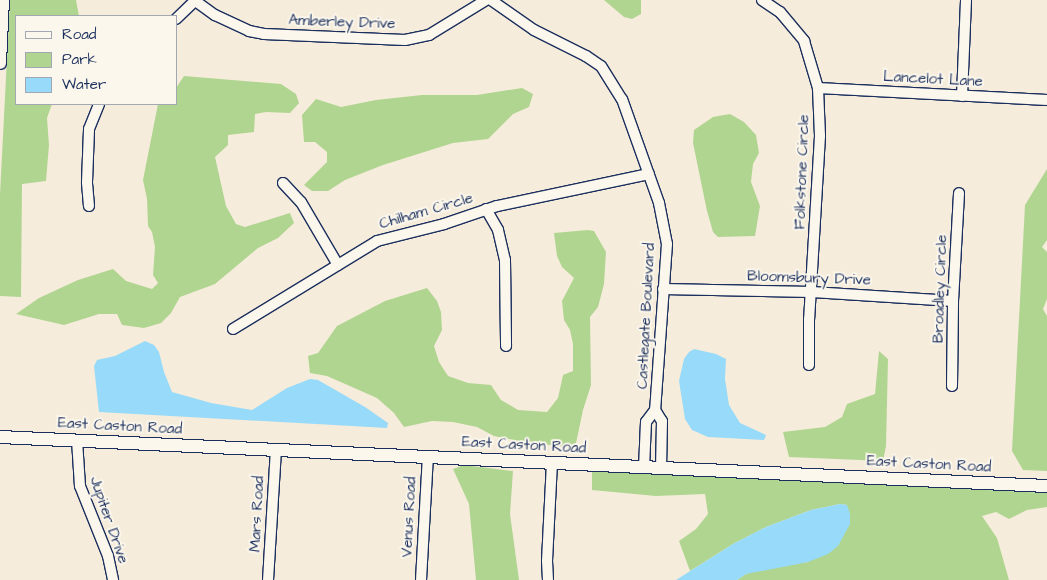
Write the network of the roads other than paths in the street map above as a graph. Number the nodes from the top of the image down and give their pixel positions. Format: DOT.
graph roads {
  1 [pos="3,0"];
  2 [pos="195,0"];
  3 [pos="486,0"];
  4 [pos="491,0"];
  5 [pos="762,0"];
  6 [pos="966,0"];
  7 [pos="178,17"];
  8 [pos="0,63"];
  9 [pos="818,88"];
  10 [pos="962,96"];
  11 [pos="1047,100"];
  12 [pos="98,105"];
  13 [pos="649,174"];
  14 [pos="283,183"];
  15 [pos="959,193"];
  16 [pos="89,206"];
  17 [pos="486,209"];
  18 [pos="338,265"];
  19 [pos="663,289"];
  20 [pos="812,292"];
  21 [pos="953,301"];
  22 [pos="233,329"];
  23 [pos="506,346"];
  24 [pos="809,365"];
  25 [pos="952,386"];
  26 [pos="655,410"];
  27 [pos="0,437"];
  28 [pos="77,440"];
  29 [pos="276,449"];
  30 [pos="428,456"];
  31 [pos="552,462"];
  32 [pos="644,467"];
  33 [pos="661,468"];
  34 [pos="1047,486"];
  35 [pos="113,580"];
  36 [pos="268,580"];
  37 [pos="421,580"];
  38 [pos="548,580"];
  1 -- 8 [label="street"];
  2 -- 3 [label="street, Amberley Drive"];
  2 -- 7 [label="street"];
  4 -- 13 [label="street, Castlegate Boulevard"];
  5 -- 9 [label="street, Folkstone Circle"];
  6 -- 10 [label="street"];
  9 -- 10 [label="street, Lancelot Lane"];
  9 -- 20 [label="street, Folkstone Circle"];
  10 -- 11 [label="street, Lancelot Lane"];
  12 -- 16 [label="street"];
  13 -- 17 [label="street, Chilham Circle"];
  13 -- 19 [label="street, Castlegate Boulevard"];
  14 -- 18 [label="street"];
  15 -- 21 [label="street, Broadley Circle"];
  17 -- 18 [label="street, Chilham Circle"];
  17 -- 23 [label="street"];
  18 -- 22 [label="street, Chilham Circle"];
  19 -- 20 [label="street, Bloomsbury Drive"];
  19 -- 26 [label="street, Castlegate Boulevard"];
  20 -- 21 [label="street, Bloomsbury Drive"];
  20 -- 24 [label="street, Folkstone Circle"];
  21 -- 25 [label="street, Broadley Circle"];
  26 -- 32 [label="street, Castlegate Boulevard"];
  26 -- 33 [label="street, Castlegate Boulevard"];
  27 -- 28 [label="street, East Caston Road"];
  28 -- 29 [label="street, East Caston Road"];
  28 -- 35 [label="street, Jupiter Drive"];
  29 -- 30 [label="street, East Caston Road"];
  29 -- 36 [label="street, Mars Road"];
  30 -- 31 [label="street, East Caston Road"];
  30 -- 37 [label="street, Venus Road"];
  31 -- 32 [label="street, East Caston Road"];
  31 -- 38 [label="street"];
  32 -- 33 [label="street, East Caston Road"];
  33 -- 34 [label="street, East Caston Road"];
}
